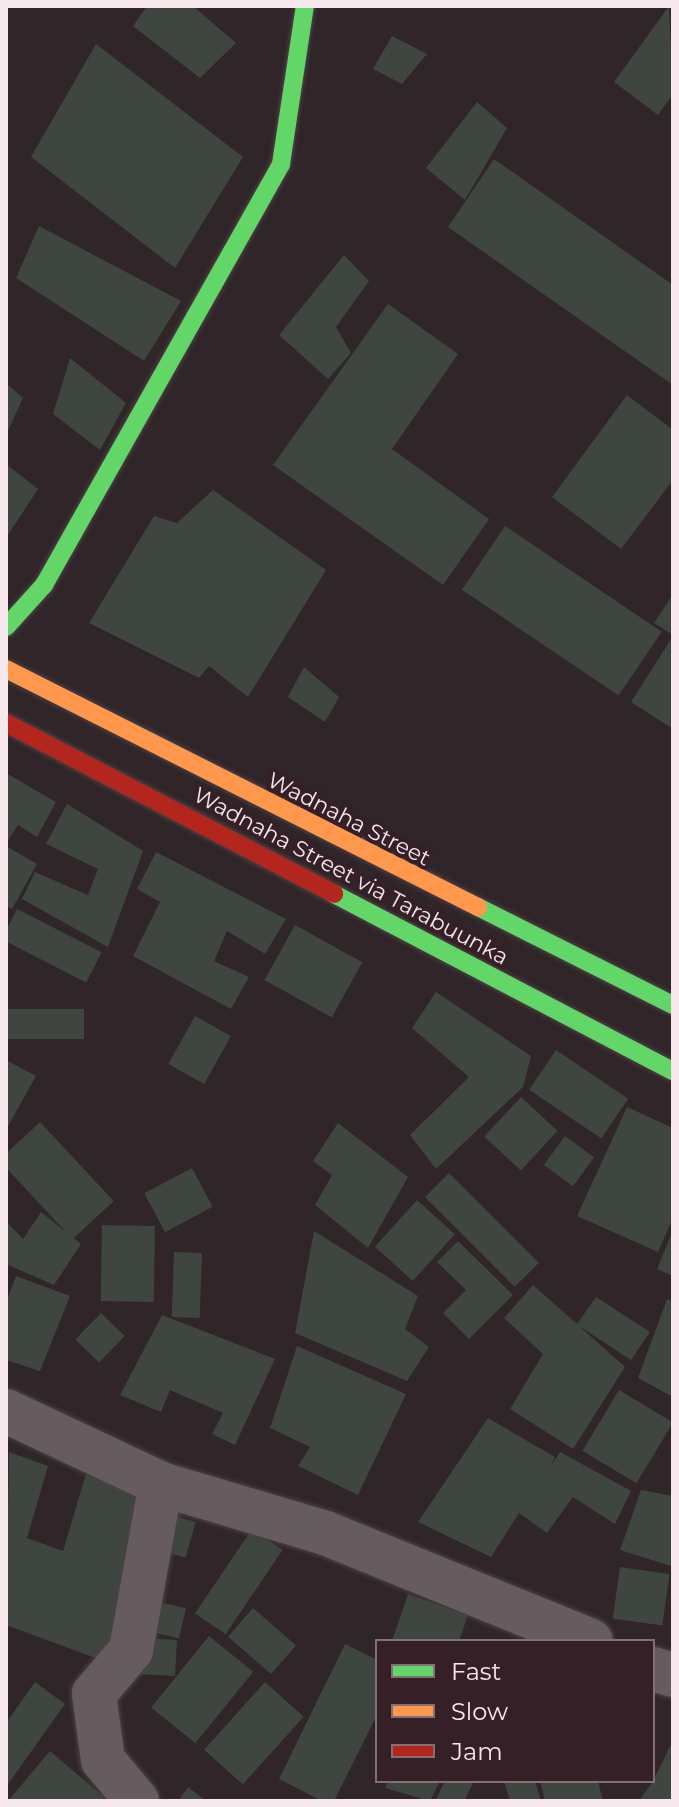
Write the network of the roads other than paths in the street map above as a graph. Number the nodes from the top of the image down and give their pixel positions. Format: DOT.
graph roads {
  1 [pos="305,6"];
  2 [pos="6,627"];
  3 [pos="6,669"];
  4 [pos="6,723"];
  5 [pos="673,1005"];
  6 [pos="673,1071"];
  7 [pos="6,1411"];
  8 [pos="161,1484"];
  9 [pos="586,1639"];
  10 [pos="137,1801"];
  1 -- 2 [label="main road"];
  3 -- 5 [label="main road, Wadnaha Street"];
  4 -- 6 [label="main road, Wadnaha Street via Tarabuunka"];
  7 -- 8 [label="street"];
  8 -- 9 [label="street"];
  8 -- 10 [label="street"];
}
